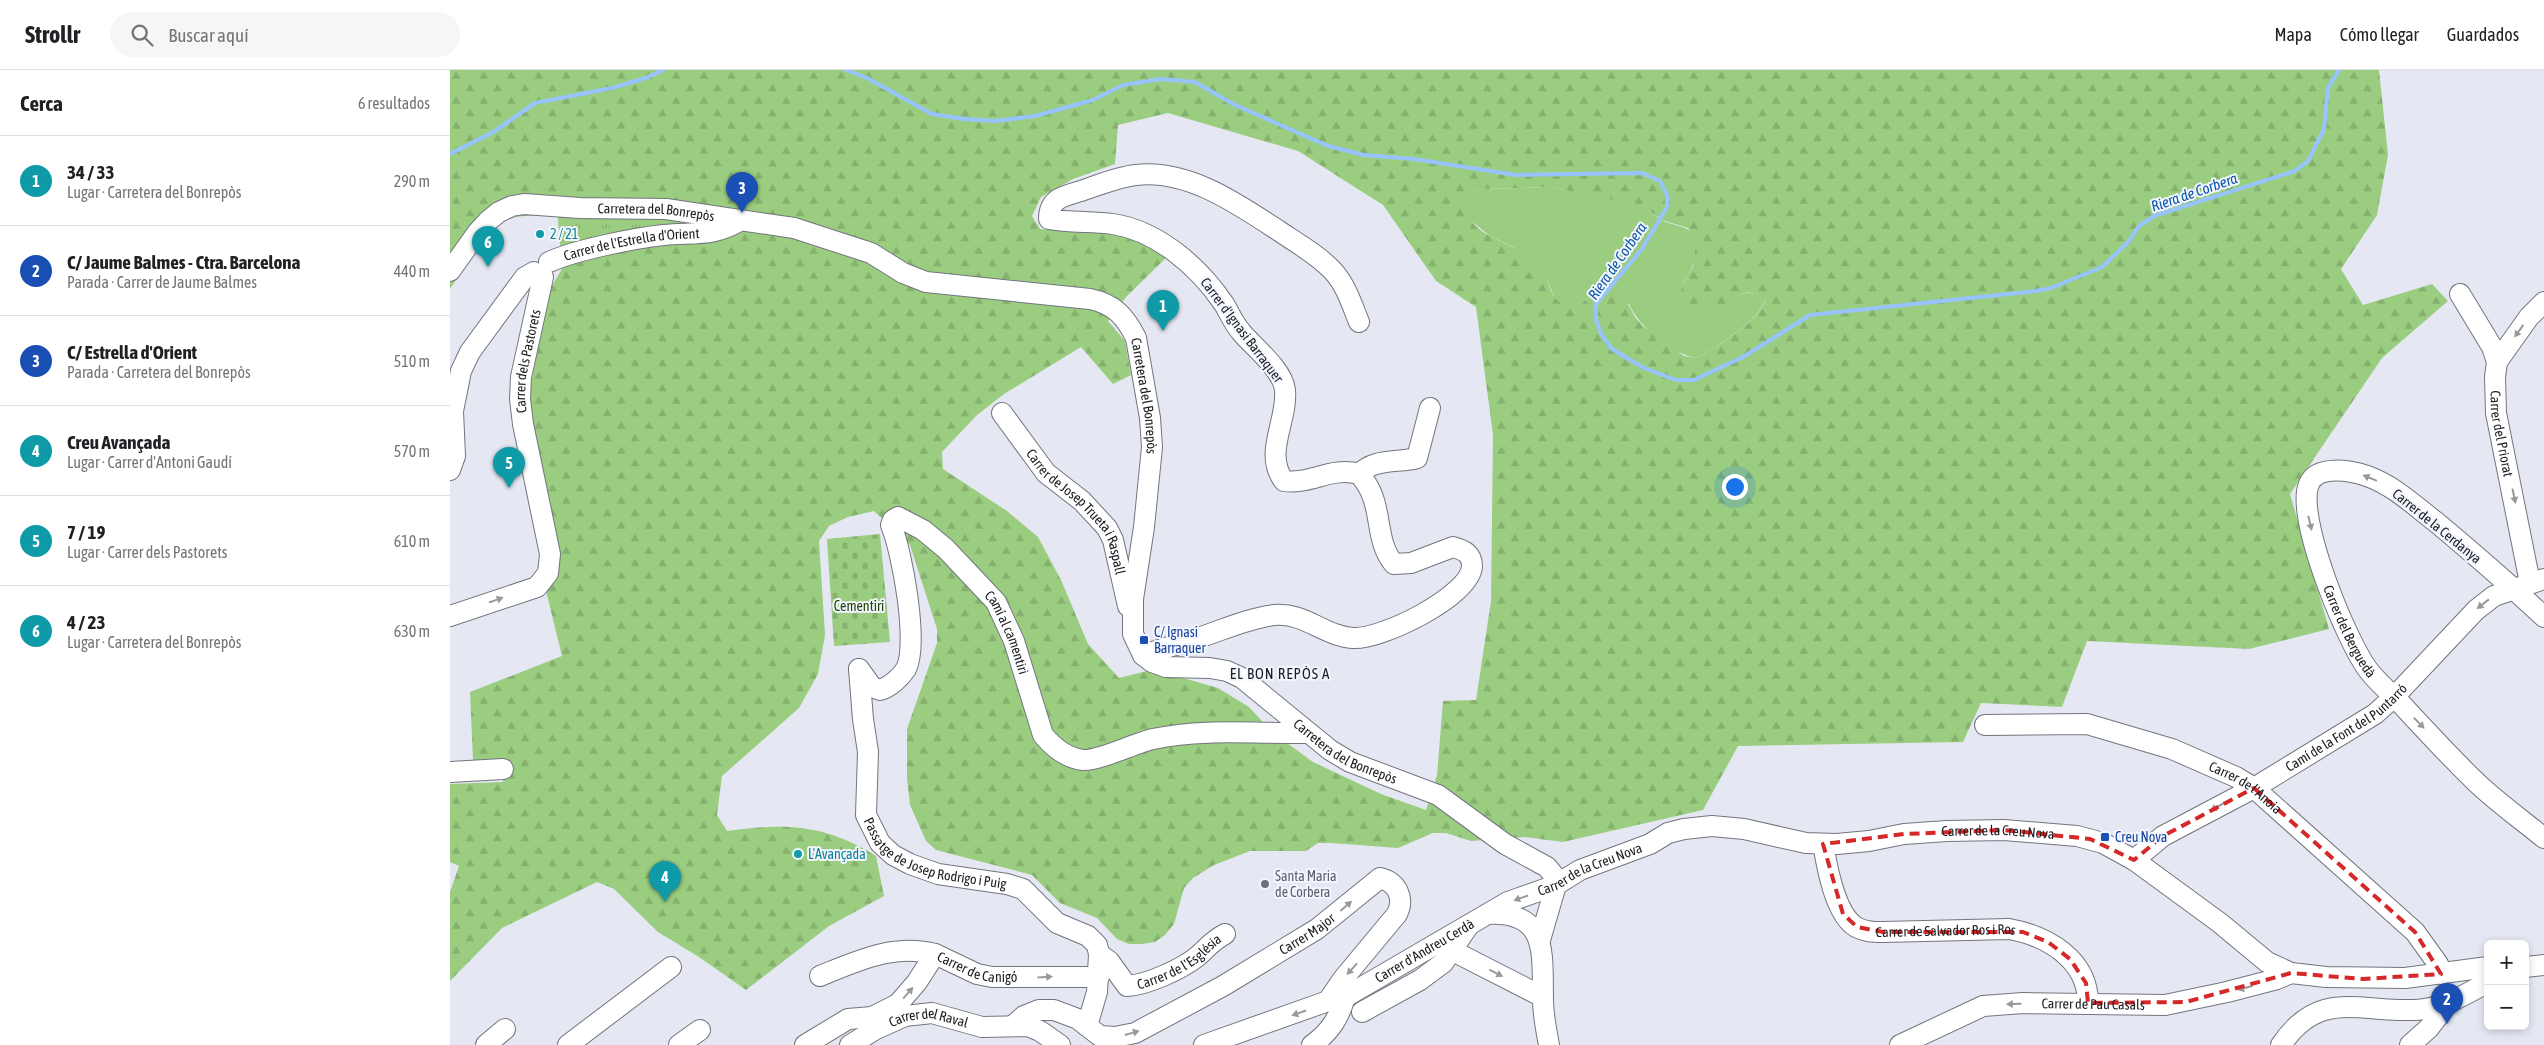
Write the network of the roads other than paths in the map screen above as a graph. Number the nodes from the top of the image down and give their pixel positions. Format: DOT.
graph roads {
  1 [pos="741,220"];
  2 [pos="450,271"];
  3 [pos="542,271"];
  4 [pos="2460,294"];
  5 [pos="2544,302"];
  6 [pos="1360,322"];
  7 [pos="2497,362"];
  8 [pos="1430,408"];
  9 [pos="1002,413"];
  10 [pos="450,470"];
  11 [pos="1360,474"];
  12 [pos="2314,477"];
  13 [pos="2530,583"];
  14 [pos="450,616"];
  15 [pos="2544,617"];
  16 [pos="1131,620"];
  17 [pos="1142,655"];
  18 [pos="859,669"];
  19 [pos="2394,697"];
  20 [pos="1985,725"];
  21 [pos="1309,733"];
  22 [pos="504,770"];
  23 [pos="450,772"];
  24 [pos="2254,788"];
  25 [pos="2544,838"];
  26 [pos="1823,844"];
  27 [pos="2134,860"];
  28 [pos="1556,886"];
  29 [pos="1488,914"];
  30 [pos="1470,924"];
  31 [pos="1225,934"];
  32 [pos="1540,940"];
  33 [pos="1453,951"];
  34 [pos="935,954"];
  35 [pos="1099,954"];
  36 [pos="2544,965"];
  37 [pos="2529,966"];
  38 [pos="671,967"];
  39 [pos="2484,969"];
  40 [pos="2291,972"];
  41 [pos="2441,974"];
  42 [pos="820,976"];
  43 [pos="1099,977"];
  44 [pos="2484,984"];
  45 [pos="1543,996"];
  46 [pos="1336,999"];
  47 [pos="2449,1002"];
  48 [pos="2088,1003"];
  49 [pos="2413,1010"];
  50 [pos="1362,1012"];
  51 [pos="872,1017"];
  52 [pos="1014,1024"];
  53 [pos="1087,1026"];
  54 [pos="505,1029"];
  55 [pos="700,1030"];
  56 [pos="2415,1040"];
  57 [pos="486,1045"];
  58 [pos="568,1045"];
  59 [pos="679,1045"];
  60 [pos="805,1045"];
  61 [pos="839,1045"];
  62 [pos="850,1045"];
  63 [pos="1060,1045"];
  64 [pos="1204,1045"];
  65 [pos="1312,1045"];
  66 [pos="1549,1045"];
  67 [pos="1900,1045"];
  68 [pos="2281,1045"];
  1 -- 2 [label="street, Carretera del Bonrepòs"];
  1 -- 3 [label="street, Carrer de l'Estrella d'Orient"];
  1 -- 16 [label="street, Carretera del Bonrepòs"];
  3 -- 10 [label="street, Carrer de l'Estrella d'Orient"];
  14 -- 3 [label="street, Carrer dels Pastorets, one-way"];
  4 -- 7 [label="street, Carrer del Priorat"];
  5 -- 7 [label="street, one-way"];
  6 -- 11 [label="street, Carrer d'Ignasi Barraquer"];
  7 -- 13 [label="street, Carrer del Priorat, one-way"];
  8 -- 11 [label="street"];
  9 -- 16 [label="street, Carrer de Josep Trueta i Raspall"];
  11 -- 17 [label="street"];
  13 -- 12 [label="street, Carrer de la Cerdanya, one-way"];
  12 -- 19 [label="street, Carrer del Berguedà, one-way"];
  13 -- 15 [label="street, Carrer de la Cerdanya"];
  13 -- 19 [label="street, Camí de la Font del Puntarró, one-way"];
  16 -- 17 [label="street, Carretera del Bonrepòs"];
  17 -- 21 [label="street, Carretera del Bonrepòs"];
  18 -- 21 [label="street, Camí al camentiri"];
  18 -- 35 [label="street, Passatge de Josep Rodrigo i Puig"];
  19 -- 24 [label="street, Camí de la Font del Puntarró"];
  19 -- 25 [label="street, Carrer del Berguedà, one-way"];
  20 -- 24 [label="street, Carrer de l'Anoia"];
  21 -- 28 [label="street, Carretera del Bonrepòs"];
  22 -- 23 [label="street"];
  24 -- 27 [label="street, Camí de la Font del Puntarró, one-way"];
  24 -- 41 [label="street, Carrer de l'Anoia"];
  26 -- 27 [label="street, Carrer de la Creu Nova"];
  26 -- 28 [label="street, Carrer de la Creu Nova"];
  26 -- 48 [label="street, Carrer de Salvador Ros i Ros"];
  27 -- 40 [label="street, Carrer de la Creu Nova"];
  28 -- 29 [label="street, Carrer de la Creu Nova, one-way"];
  28 -- 32 [label="street"];
  29 -- 30 [label="street, Carrer d'Andreu Cerdà"];
  29 -- 32 [label="street, Carrer d'Andreu Cerdà"];
  30 -- 33 [label="street"];
  30 -- 46 [label="street, Carrer d'Andreu Cerdà"];
  31 -- 35 [label="street, Carrer de l'Església"];
  32 -- 45 [label="street"];
  33 -- 45 [label="street, one-way"];
  33 -- 50 [label="street"];
  34 -- 42 [label="street"];
  34 -- 43 [label="street, Carrer de Canigó, one-way"];
  51 -- 34 [label="street, Carrer de Canigó, one-way"];
  35 -- 43 [label="street"];
  36 -- 37 [label="street"];
  38 -- 58 [label="street"];
  39 -- 41 [label="street, Carrer de la Creu Nova"];
  40 -- 41 [label="street, Carrer de la Creu Nova"];
  40 -- 48 [label="street, Carrer de Pau Casals, one-way"];
  43 -- 53 [label="street"];
  44 -- 47 [label="street"];
  45 -- 66 [label="street"];
  53 -- 46 [label="street, Carrer Major, one-way"];
  46 -- 64 [label="street, Carrer d'Andreu Cerdà, one-way"];
  46 -- 65 [label="street"];
  47 -- 49 [label="street"];
  47 -- 56 [label="street"];
  48 -- 67 [label="street, Carrer de Pau Casals, one-way"];
  49 -- 56 [label="street"];
  49 -- 68 [label="street"];
  51 -- 60 [label="street, Carrer de Canigó"];
  51 -- 61 [label="street"];
  52 -- 53 [label="street"];
  52 -- 62 [label="street, Carrer del Raval"];
  52 -- 63 [label="street"];
  54 -- 57 [label="street"];
  55 -- 59 [label="street"];
}
